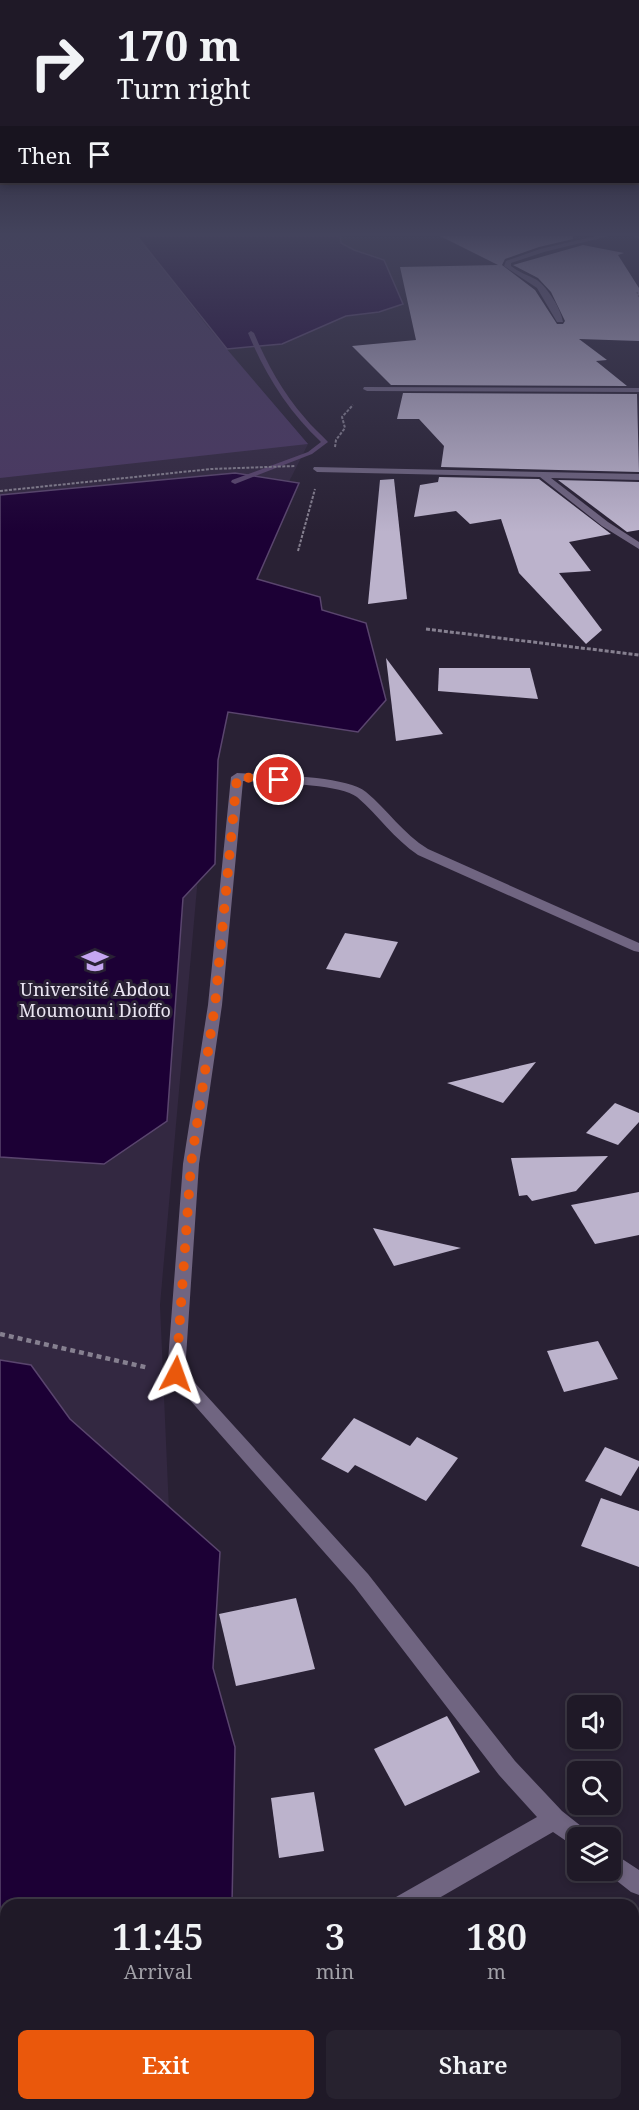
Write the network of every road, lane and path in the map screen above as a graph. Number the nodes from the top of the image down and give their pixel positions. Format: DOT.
graph roads {
  1 [pos="367,389"];
  2 [pos="639,390"];
  3 [pos="317,469"];
  4 [pos="541,474"];
  5 [pos="639,477"];
  6 [pos="0,491"];
  7 [pos="639,546"];
  8 [pos="426,629"];
  9 [pos="639,655"];
  10 [pos="639,948"];
  11 [pos="0,1334"];
  12 [pos="176,1374"];
  13 [pos="554,1819"];
  14 [pos="567,1829"];
  15 [pos="621,1870"];
  16 [pos="639,1884"];
  17 [pos="414,1899"];
  1 -- 2 [label="street"];
  3 -- 4 [label="street"];
  3 -- 6 [label="path"];
  4 -- 5 [label="street"];
  4 -- 7 [label="street"];
  8 -- 9 [label="path"];
  10 -- 12 [label="street"];
  11 -- 12 [label="path"];
  12 -- 13 [label="street"];
  13 -- 14 [label="street"];
  13 -- 17 [label="street"];
  15 -- 16 [label="street"];
}
